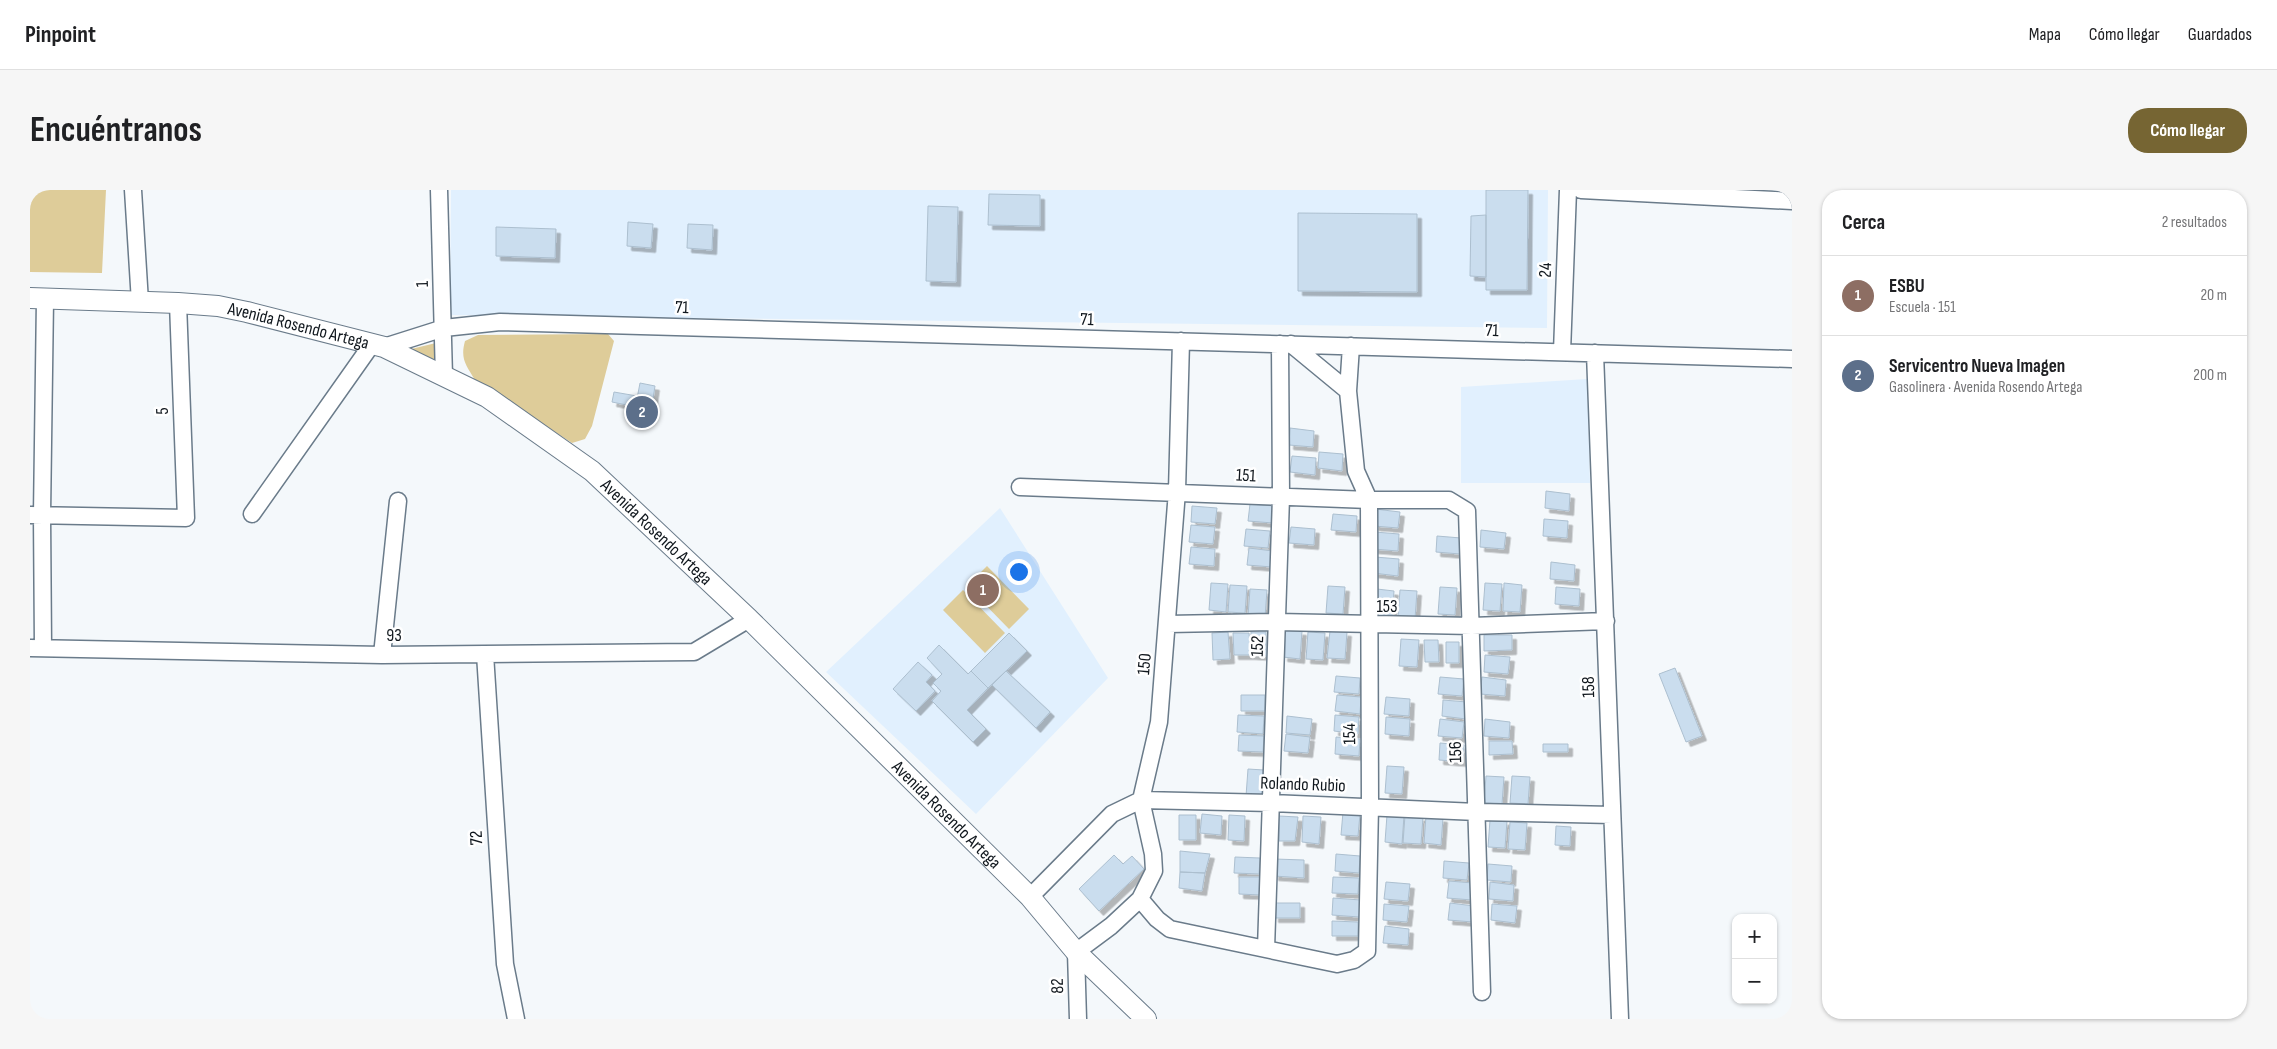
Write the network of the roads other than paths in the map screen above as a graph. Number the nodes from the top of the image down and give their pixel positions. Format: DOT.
graph roads {
  1 [pos="133,190"];
  2 [pos="440,190"];
  3 [pos="1568,190"];
  4 [pos="1581,190"];
  5 [pos="1792,202"];
  6 [pos="38,299"];
  7 [pos="140,302"];
  8 [pos="178,304"];
  9 [pos="444,328"];
  10 [pos="1181,341"];
  11 [pos="1285,344"];
  12 [pos="378,346"];
  13 [pos="1351,346"];
  14 [pos="1562,352"];
  15 [pos="1595,353"];
  16 [pos="1792,359"];
  17 [pos="444,377"];
  18 [pos="1348,391"];
  19 [pos="1020,487"];
  20 [pos="1177,492"];
  21 [pos="1281,497"];
  22 [pos="1369,500"];
  23 [pos="398,501"];
  24 [pos="1467,511"];
  25 [pos="252,514"];
  26 [pos="36,515"];
  27 [pos="749,619"];
  28 [pos="1606,621"];
  29 [pos="1277,622"];
  30 [pos="1168,624"];
  31 [pos="1368,626"];
  32 [pos="1472,626"];
  33 [pos="36,648"];
  34 [pos="485,654"];
  35 [pos="382,655"];
  36 [pos="1140,800"];
  37 [pos="1272,802"];
  38 [pos="1370,806"];
  39 [pos="1477,812"];
  40 [pos="1612,814"];
  41 [pos="1030,897"];
  42 [pos="1140,899"];
  43 [pos="1266,949"];
  44 [pos="1076,952"];
  45 [pos="1482,992"];
  46 [pos="516,1019"];
  47 [pos="1078,1019"];
  48 [pos="1146,1019"];
  49 [pos="1620,1019"];
  1 -- 7 [label="street"];
  2 -- 9 [label="street, 1"];
  3 -- 14 [label="street, 24"];
  4 -- 5 [label="street"];
  6 -- 7 [label="main road, Avenida Rosendo Artega"];
  6 -- 26 [label="street"];
  7 -- 8 [label="main road, Avenida Rosendo Artega"];
  8 -- 12 [label="main road, Avenida Rosendo Artega"];
  8 -- 26 [label="street, 5"];
  9 -- 10 [label="street, 71"];
  9 -- 12 [label="street, 71"];
  9 -- 17 [label="street, 1"];
  10 -- 11 [label="street, 71"];
  10 -- 20 [label="street, 150"];
  11 -- 13 [label="street, 71"];
  11 -- 18 [label="street"];
  11 -- 21 [label="street, 152"];
  12 -- 17 [label="main road, Avenida Rosendo Artega"];
  12 -- 25 [label="street"];
  13 -- 14 [label="street, 71"];
  13 -- 18 [label="street"];
  14 -- 15 [label="street, 71"];
  15 -- 16 [label="street, 71"];
  15 -- 28 [label="street, 158"];
  17 -- 27 [label="main road, Avenida Rosendo Artega"];
  18 -- 22 [label="street"];
  19 -- 20 [label="street, 151"];
  20 -- 21 [label="street, 151"];
  20 -- 30 [label="street, 150"];
  21 -- 22 [label="street, 151"];
  21 -- 29 [label="street, 152"];
  22 -- 24 [label="street, 151"];
  22 -- 31 [label="street, 154"];
  23 -- 35 [label="street"];
  24 -- 32 [label="street, 156"];
  26 -- 33 [label="street"];
  27 -- 34 [label="street, 93"];
  27 -- 41 [label="main road, Avenida Rosendo Artega"];
  28 -- 32 [label="street, 153"];
  28 -- 40 [label="street, 158"];
  29 -- 30 [label="street, 153"];
  29 -- 31 [label="street, 153"];
  29 -- 37 [label="street, 152"];
  30 -- 36 [label="street, 150"];
  31 -- 32 [label="street, 153"];
  31 -- 38 [label="street, 154"];
  32 -- 39 [label="street, 156"];
  33 -- 35 [label="street, 93"];
  34 -- 35 [label="street, 93"];
  34 -- 46 [label="street, 72"];
  36 -- 37 [label="street, Rolando Rubio"];
  36 -- 41 [label="street, Rolando Rubio"];
  36 -- 42 [label="street, 150"];
  37 -- 38 [label="street, Rolando Rubio"];
  37 -- 43 [label="street, 152"];
  38 -- 39 [label="street, Rolando Rubio"];
  38 -- 43 [label="street, 154"];
  39 -- 40 [label="street, Rolando Rubio"];
  39 -- 45 [label="street, 156"];
  40 -- 49 [label="street, 158"];
  41 -- 44 [label="main road, Avenida Rosendo Artega"];
  42 -- 43 [label="street"];
  42 -- 44 [label="street, 150"];
  44 -- 47 [label="street, 82"];
  44 -- 48 [label="main road, Avenida Rosendo Artega"];
}
